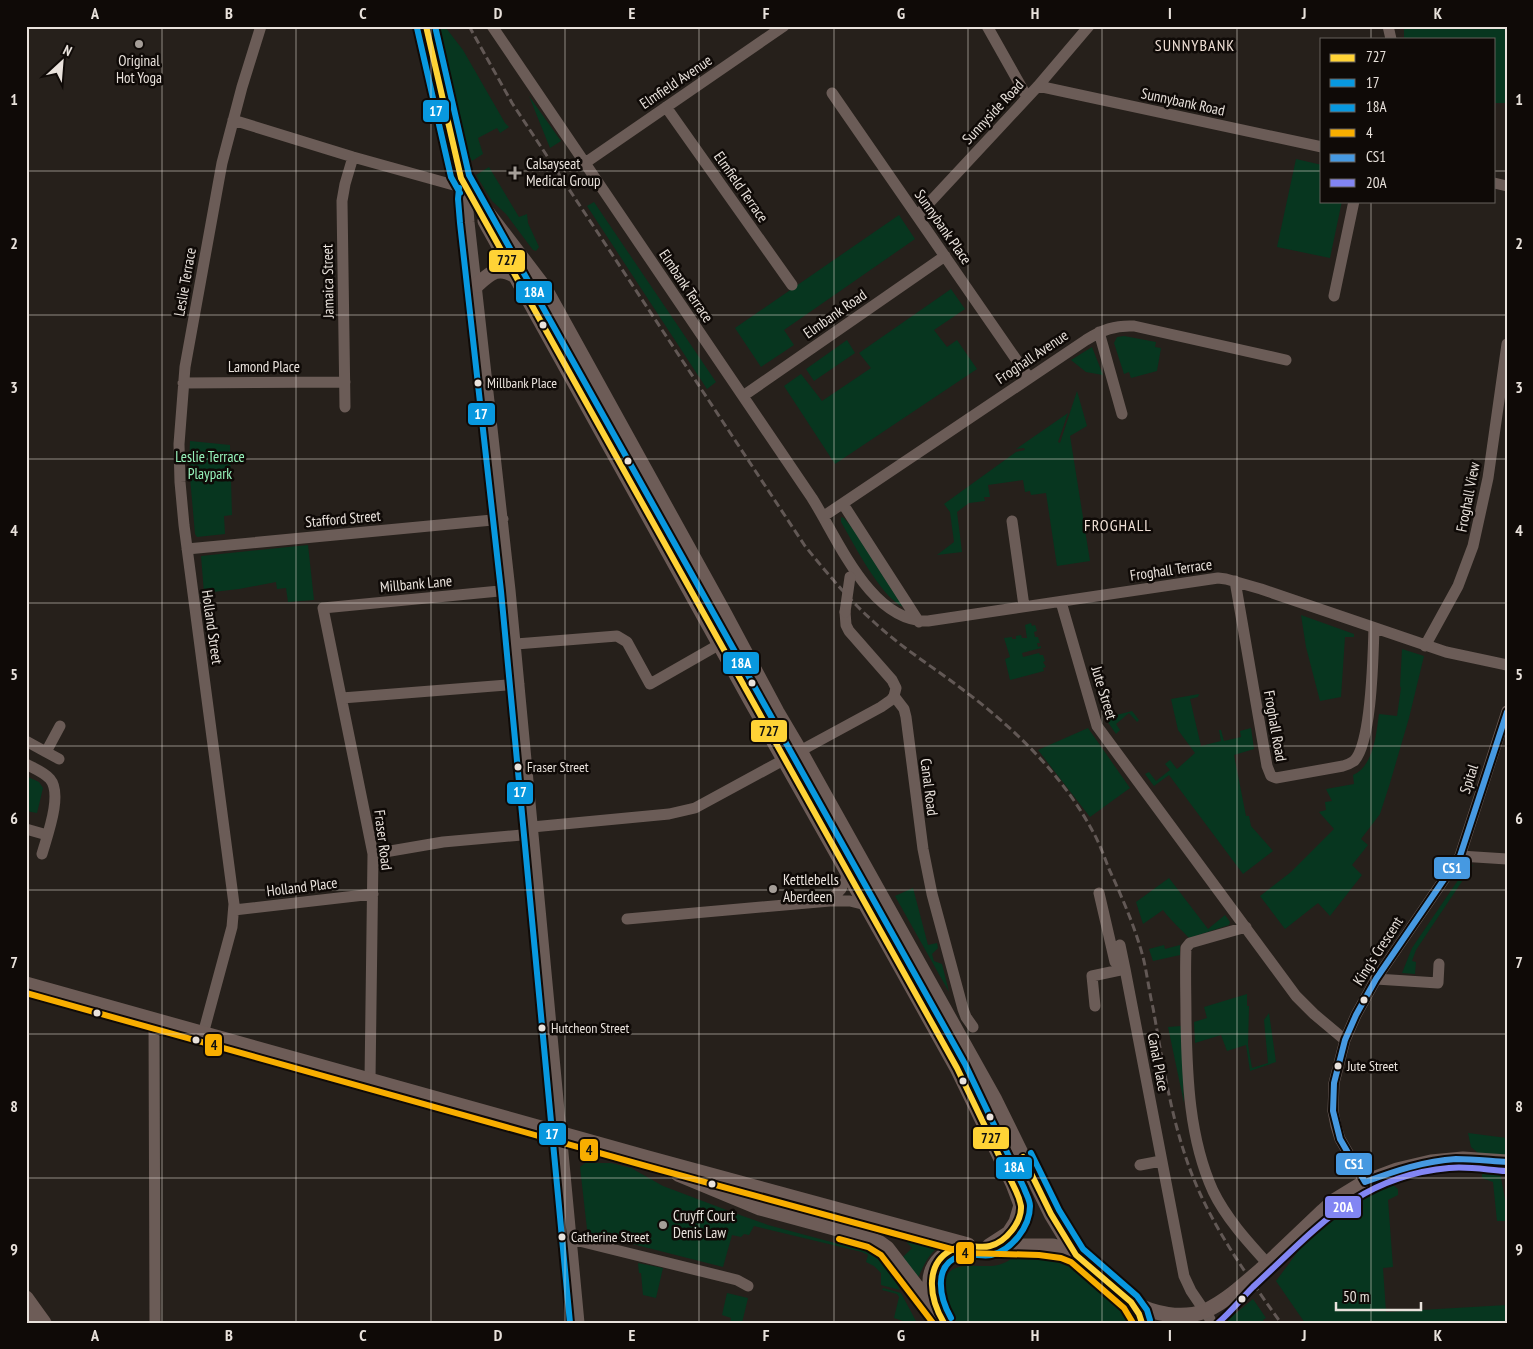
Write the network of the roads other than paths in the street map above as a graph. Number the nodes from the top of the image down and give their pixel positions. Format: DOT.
graph roads {
  1 [pos="261,26"];
  2 [pos="426,26"];
  3 [pos="492,26"];
  4 [pos="987,26"];
  5 [pos="1089,26"];
  6 [pos="780,27"];
  7 [pos="1038,86"];
  8 [pos="832,93"];
  9 [pos="1027,97"];
  10 [pos="666,106"];
  11 [pos="233,120"];
  12 [pos="1320,147"];
  13 [pos="354,157"];
  14 [pos="585,163"];
  15 [pos="468,189"];
  16 [pos="1354,202"];
  17 [pos="917,216"];
  18 [pos="945,256"];
  19 [pos="517,277"];
  20 [pos="477,285"];
  21 [pos="792,285"];
  22 [pos="1334,296"];
  23 [pos="1099,332"];
  24 [pos="1507,344"];
  25 [pos="1286,360"];
  26 [pos="1029,378"];
  27 [pos="345,382"];
  28 [pos="183,383"];
  29 [pos="743,396"];
  30 [pos="345,407"];
  31 [pos="1122,414"];
  32 [pos="842,504"];
  33 [pos="824,516"];
  34 [pos="503,519"];
  35 [pos="1012,521"];
  36 [pos="187,549"];
  37 [pos="850,565"];
  38 [pos="1235,581"];
  39 [pos="510,590"];
  40 [pos="1061,602"];
  41 [pos="1024,606"];
  42 [pos="324,608"];
  43 [pos="920,622"];
  44 [pos="1374,628"];
  45 [pos="516,644"];
  46 [pos="720,644"];
  47 [pos="1425,646"];
  48 [pos="1507,665"];
  49 [pos="519,684"];
  50 [pos="894,696"];
  51 [pos="342,698"];
  52 [pos="1507,711"];
  53 [pos="60,726"];
  54 [pos="26,741"];
  55 [pos="800,751"];
  56 [pos="46,752"];
  57 [pos="58,759"];
  58 [pos="785,759"];
  59 [pos="26,764"];
  60 [pos="26,828"];
  61 [pos="533,830"];
  62 [pos="47,835"];
  63 [pos="42,854"];
  64 [pos="373,854"];
  65 [pos="1460,856"];
  66 [pos="1507,859"];
  67 [pos="848,873"];
  68 [pos="1099,892"];
  69 [pos="372,894"];
  70 [pos="830,901"];
  71 [pos="866,906"];
  72 [pos="234,910"];
  73 [pos="627,920"];
  74 [pos="1246,927"];
  75 [pos="1120,946"];
  76 [pos="1439,964"];
  77 [pos="1125,969"];
  78 [pos="1376,979"];
  79 [pos="26,984"];
  80 [pos="1095,1006"];
  81 [pos="154,1020"];
  82 [pos="972,1027"];
  83 [pos="203,1034"];
  84 [pos="1344,1040"];
  85 [pos="370,1080"];
  86 [pos="561,1133"];
  87 [pos="648,1158"];
  88 [pos="1161,1161"];
  89 [pos="1507,1162"];
  90 [pos="1140,1165"];
  91 [pos="1365,1182"];
  92 [pos="571,1239"];
  93 [pos="968,1245"];
  94 [pos="989,1246"];
  95 [pos="1076,1255"];
  96 [pos="1265,1266"];
  97 [pos="748,1286"];
  98 [pos="26,1298"];
  99 [pos="1131,1302"];
  100 [pos="26,1316"];
  101 [pos="1206,1317"];
  102 [pos="942,1320"];
  103 [pos="30,1323"];
  104 [pos="44,1323"];
  105 [pos="155,1323"];
  106 [pos="579,1323"];
  107 [pos="1142,1323"];
  1 -- 11 [label="street, Leslie Terrace"];
  2 -- 15 [label="main road"];
  3 -- 14 [label="street, Elmbank Terrace"];
  4 -- 9 [label="street"];
  5 -- 7 [label="street, Sunnyside Road"];
  6 -- 10 [label="street, Elmfield Avenue"];
  7 -- 9 [label="street, Sunnyside Road"];
  7 -- 12 [label="street, Sunnybank Road"];
  8 -- 17 [label="street, Sunnybank Place"];
  9 -- 17 [label="street, Sunnyside Road"];
  10 -- 14 [label="street, Elmfield Avenue"];
  10 -- 21 [label="street, Elmfield Terrace"];
  11 -- 13 [label="street"];
  11 -- 28 [label="street, Leslie Terrace"];
  13 -- 15 [label="street"];
  13 -- 27 [label="street, Jamaica Street"];
  14 -- 29 [label="street, Elmbank Terrace"];
  15 -- 19 [label="main road"];
  15 -- 20 [label="street"];
  15 -- 55 [label="main road"];
  16 -- 22 [label="street"];
  17 -- 18 [label="street, Sunnybank Place"];
  18 -- 26 [label="street, Sunnybank Place"];
  18 -- 29 [label="street, Elmbank Road"];
  19 -- 20 [label="main road"];
  19 -- 46 [label="main road"];
  20 -- 34 [label="street"];
  23 -- 25 [label="street, Froghall Avenue"];
  23 -- 26 [label="street, Froghall Avenue"];
  23 -- 31 [label="street"];
  24 -- 47 [label="street, Froghall View"];
  26 -- 32 [label="street, Froghall Avenue"];
  27 -- 28 [label="street, Lamond Place"];
  27 -- 30 [label="street, Jamaica Street"];
  28 -- 36 [label="street, Leslie Terrace"];
  29 -- 33 [label="street, Elmbank Terrace"];
  32 -- 33 [label="street, Froghall Avenue"];
  32 -- 43 [label="street"];
  33 -- 37 [label="street, Elmbank Terrace"];
  34 -- 36 [label="street, Stafford Street"];
  34 -- 39 [label="street"];
  35 -- 41 [label="street"];
  36 -- 72 [label="street, Holland Street"];
  37 -- 43 [label="street, Froghall Terrace"];
  37 -- 50 [label="street, Canal Road, bridge"];
  38 -- 40 [label="street, Froghall Terrace"];
  38 -- 44 [label="street, Froghall Terrace"];
  38 -- 44 [label="street, Froghall Road"];
  39 -- 42 [label="street, Millbank Lane"];
  39 -- 45 [label="street"];
  40 -- 41 [label="street, Froghall Terrace"];
  40 -- 74 [label="street, Jute Street"];
  41 -- 43 [label="street, Froghall Terrace"];
  42 -- 51 [label="street, Fraser Road"];
  44 -- 47 [label="street, Froghall Terrace"];
  45 -- 46 [label="street"];
  45 -- 49 [label="street"];
  46 -- 58 [label="main road"];
  47 -- 48 [label="street, Froghall Terrace"];
  49 -- 51 [label="street"];
  49 -- 61 [label="street"];
  50 -- 55 [label="street"];
  50 -- 82 [label="street, Canal Road"];
  51 -- 64 [label="street, Fraser Road"];
  52 -- 65 [label="street, Spital"];
  53 -- 56 [label="street"];
  54 -- 56 [label="street"];
  55 -- 58 [label="street"];
  55 -- 95 [label="main road"];
  56 -- 57 [label="street"];
  58 -- 61 [label="street"];
  58 -- 67 [label="main road"];
  59 -- 62 [label="street"];
  60 -- 62 [label="street"];
  61 -- 64 [label="street"];
  61 -- 86 [label="street"];
  62 -- 63 [label="street"];
  64 -- 69 [label="street, Fraser Road"];
  65 -- 66 [label="street"];
  65 -- 78 [label="street, King's Crescent"];
  67 -- 70 [label="street"];
  67 -- 71 [label="main road"];
  68 -- 77 [label="street, Canal Place"];
  69 -- 72 [label="street, Holland Place"];
  69 -- 85 [label="street, Fraser Road"];
  70 -- 71 [label="street"];
  70 -- 73 [label="street"];
  71 -- 94 [label="main road"];
  72 -- 83 [label="street, Holland Street"];
  74 -- 84 [label="street, Jute Street"];
  74 -- 96 [label="street"];
  75 -- 77 [label="street, Canal Place"];
  76 -- 78 [label="street"];
  77 -- 80 [label="street"];
  77 -- 88 [label="street, Canal Place"];
  78 -- 84 [label="street, King's Crescent"];
  79 -- 81 [label="main road"];
  81 -- 83 [label="main road"];
  81 -- 105 [label="street"];
  83 -- 85 [label="main road"];
  84 -- 91 [label="street, King's Crescent"];
  85 -- 86 [label="main road"];
  86 -- 87 [label="main road"];
  86 -- 92 [label="street"];
  87 -- 93 [label="main road"];
  87 -- 102 [label="main road"];
  88 -- 90 [label="street"];
  88 -- 101 [label="street, Canal Place"];
  89 -- 91 [label="main road"];
  91 -- 96 [label="main road"];
  92 -- 97 [label="street"];
  92 -- 106 [label="street"];
  93 -- 94 [label="main road"];
  93 -- 102 [label="main road"];
  94 -- 95 [label="main road"];
  95 -- 99 [label="main road"];
  96 -- 101 [label="main road, bridge"];
  98 -- 104 [label="main road"];
  99 -- 101 [label="main road"];
  99 -- 107 [label="main road"];
  100 -- 103 [label="main road"];
}
